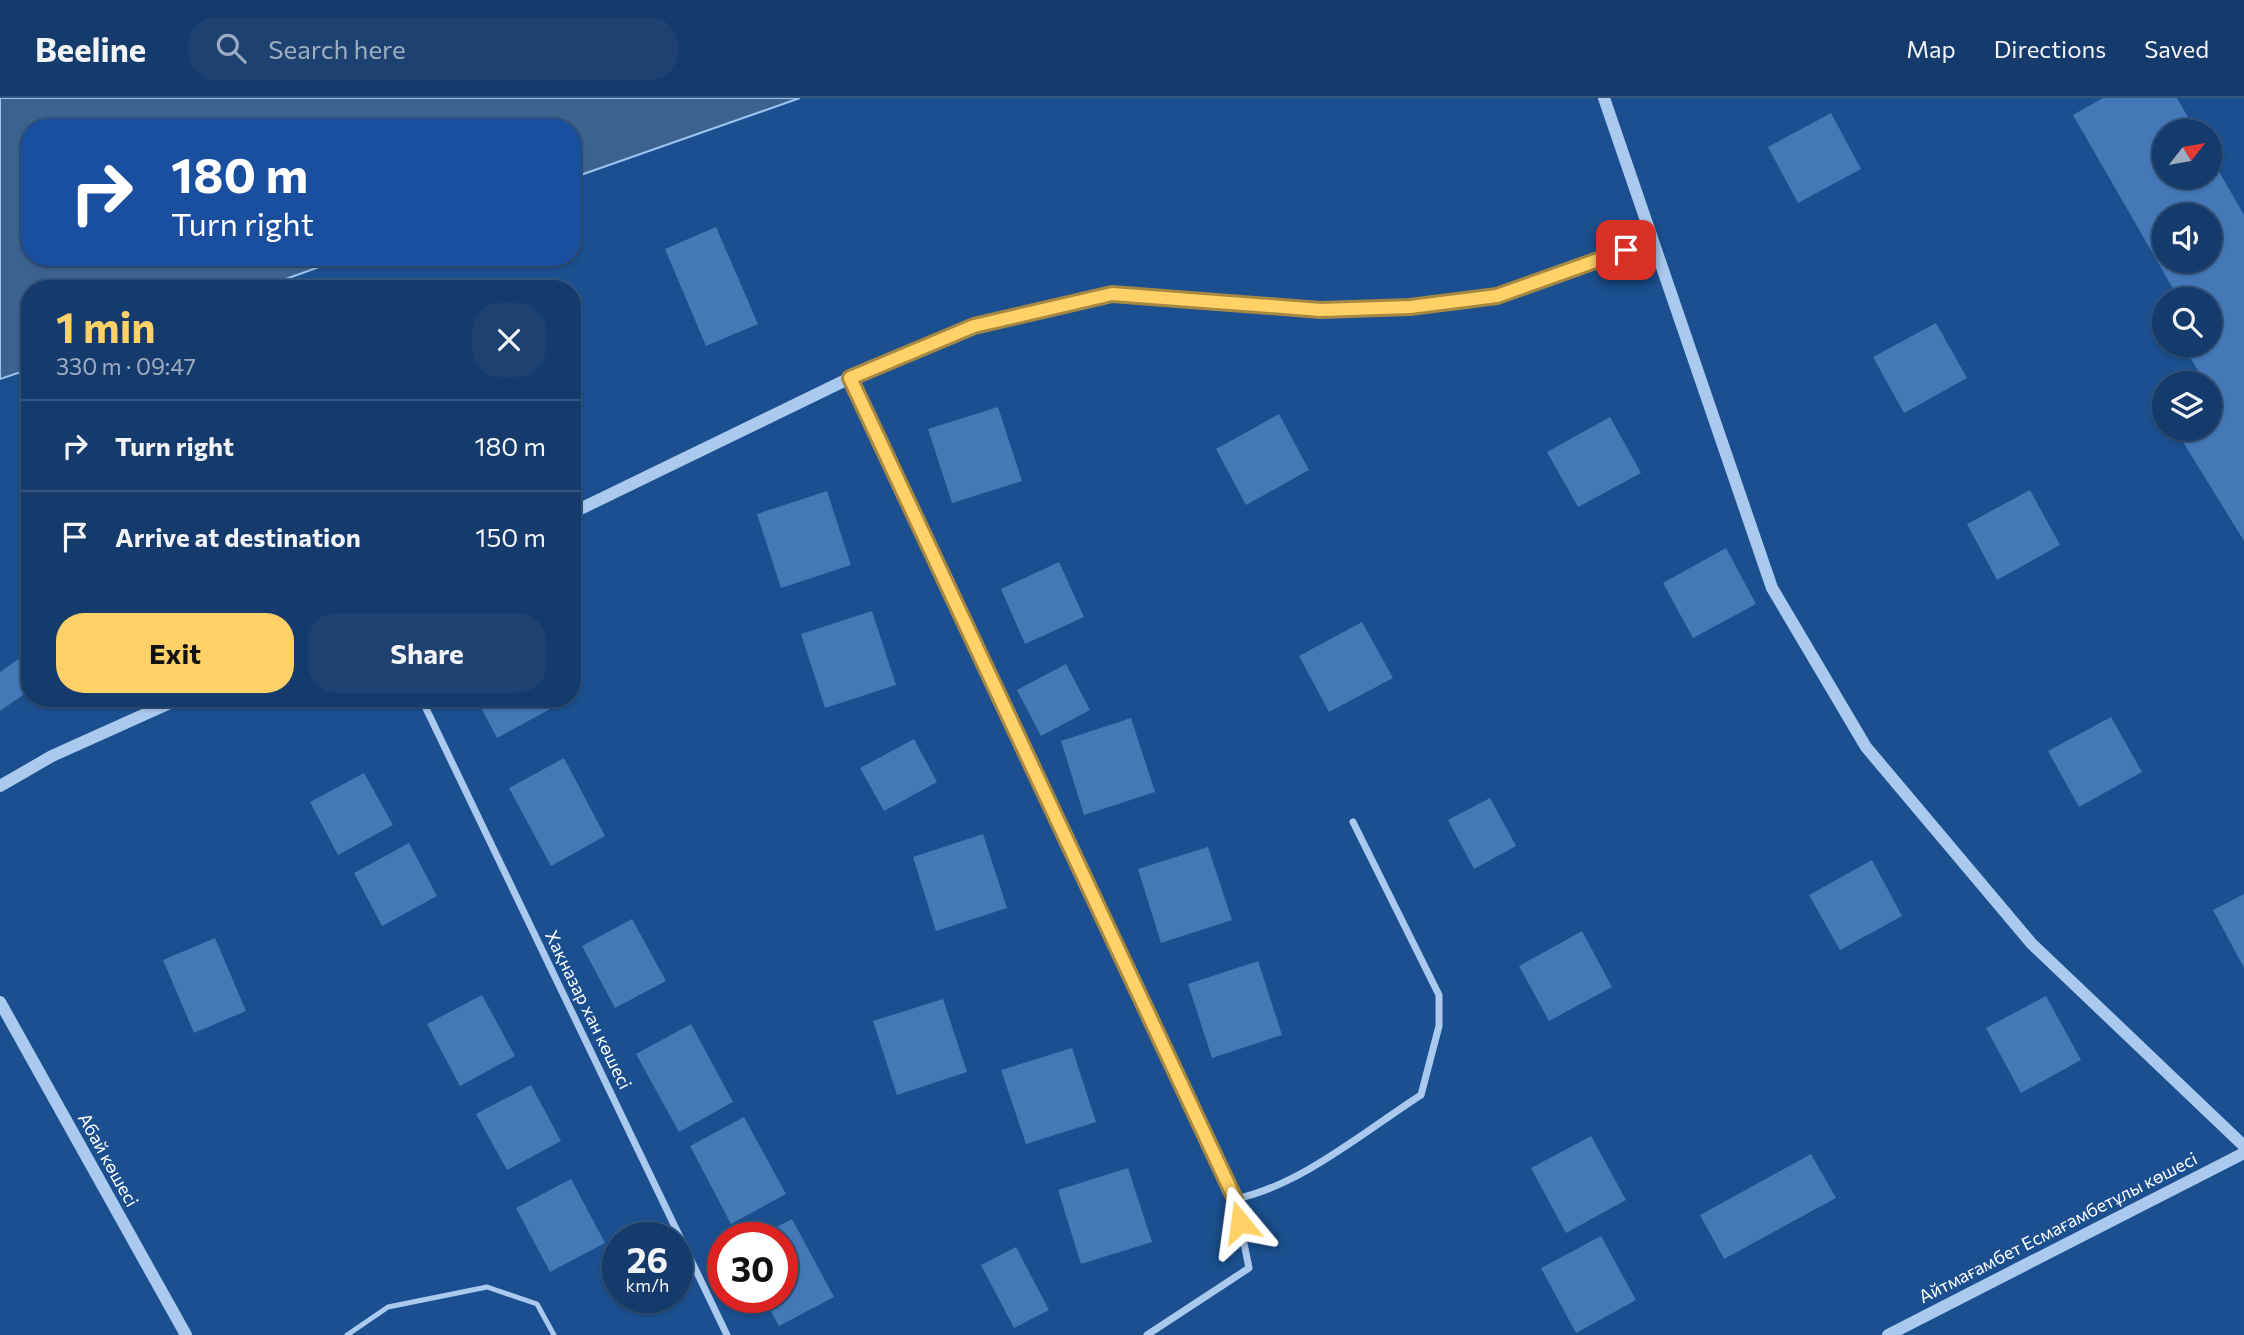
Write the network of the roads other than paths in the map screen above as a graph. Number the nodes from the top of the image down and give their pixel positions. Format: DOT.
graph roads {
  1 [pos="1604,98"];
  2 [pos="1652,240"];
  3 [pos="850,378"];
  4 [pos="581,509"];
  5 [pos="161,707"];
  6 [pos="425,707"];
  7 [pos="0,786"];
  8 [pos="1353,822"];
  9 [pos="0,1002"];
  10 [pos="2244,1146"];
  11 [pos="2244,1153"];
  12 [pos="1235,1199"];
  13 [pos="186,1335"];
  14 [pos="347,1335"];
  15 [pos="554,1335"];
  16 [pos="727,1335"];
  17 [pos="1147,1335"];
  18 [pos="1888,1335"];
  1 -- 2 [label="street"];
  2 -- 3 [label="street"];
  2 -- 10 [label="street"];
  3 -- 4 [label="street"];
  3 -- 12 [label="street"];
  5 -- 7 [label="street"];
  6 -- 16 [label="street, Хақназар хан көшесі"];
  8 -- 12 [label="street"];
  9 -- 13 [label="street, Абай көшесі"];
  11 -- 18 [label="street, Айтмағамбет Есмағамбетұлы көшесі"];
  12 -- 17 [label="street"];
  14 -- 15 [label="lane"];
}
